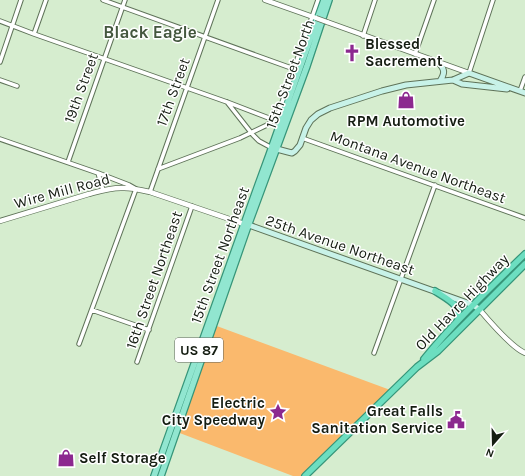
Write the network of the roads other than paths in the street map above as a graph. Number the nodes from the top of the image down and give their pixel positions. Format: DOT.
graph roads {
  1 [pos="21,0"];
  2 [pos="46,0"];
  3 [pos="103,0"];
  4 [pos="125,0"];
  5 [pos="218,0"];
  6 [pos="266,0"];
  7 [pos="318,0"];
  8 [pos="324,0"];
  9 [pos="329,0"];
  10 [pos="375,0"];
  11 [pos="434,0"];
  12 [pos="493,0"];
  13 [pos="122,8"];
  14 [pos="314,17"];
  15 [pos="0,21"];
  16 [pos="12,25"];
  17 [pos="34,34"];
  18 [pos="363,36"];
  19 [pos="204,37"];
  20 [pos="415,54"];
  21 [pos="104,59"];
  22 [pos="0,62"];
  23 [pos="439,63"];
  24 [pos="294,69"];
  25 [pos="469,73"];
  26 [pos="525,77"];
  27 [pos="0,80"];
  28 [pos="453,80"];
  29 [pos="440,81"];
  30 [pos="16,86"];
  31 [pos="187,88"];
  32 [pos="523,92"];
  33 [pos="227,102"];
  34 [pos="274,120"];
  35 [pos="251,133"];
  36 [pos="302,138"];
  37 [pos="0,139"];
  38 [pos="274,148"];
  39 [pos="271,156"];
  40 [pos="68,162"];
  41 [pos="158,169"];
  42 [pos="98,173"];
  43 [pos="435,185"];
  44 [pos="130,188"];
  45 [pos="136,189"];
  46 [pos="103,190"];
  47 [pos="150,192"];
  48 [pos="192,206"];
  49 [pos="525,218"];
  50 [pos="0,221"];
  51 [pos="246,225"];
  52 [pos="525,254"];
  53 [pos="525,264"];
  54 [pos="401,279"];
  55 [pos="435,291"];
  56 [pos="473,305"];
  57 [pos="479,309"];
  58 [pos="92,310"];
  59 [pos="458,321"];
  60 [pos="149,330"];
  61 [pos="80,344"];
  62 [pos="374,353"];
  63 [pos="525,353"];
  64 [pos="137,362"];
  65 [pos="417,367"];
  66 [pos="154,476"];
  67 [pos="161,476"];
  68 [pos="305,476"];
  1 -- 16 [label="street"];
  2 -- 17 [label="street"];
  3 -- 13 [label="street"];
  4 -- 13 [label="street, 19th Street"];
  5 -- 19 [label="street, 17th Street"];
  6 -- 14 [label="street"];
  7 -- 14 [label="street, 15th Street North"];
  8 -- 38 [label="main road, 15th Street North / US 87"];
  9 -- 38 [label="main road, 15th Street North / US 87"];
  10 -- 18 [label="street"];
  11 -- 20 [label="street"];
  12 -- 25 [label="street"];
  13 -- 19 [label="street"];
  13 -- 21 [label="street, 19th Street"];
  14 -- 18 [label="street, bridge"];
  14 -- 24 [label="street, 15th Street North"];
  15 -- 16 [label="street"];
  16 -- 17 [label="street"];
  16 -- 22 [label="street"];
  17 -- 21 [label="street"];
  18 -- 20 [label="street"];
  19 -- 24 [label="street"];
  19 -- 31 [label="street, 17th Street"];
  20 -- 23 [label="street"];
  21 -- 31 [label="street"];
  21 -- 40 [label="street, 19th Street"];
  23 -- 25 [label="street"];
  23 -- 29 [label="main road"];
  24 -- 34 [label="street, 15th Street North"];
  25 -- 28 [label="main road"];
  25 -- 32 [label="main road"];
  26 -- 32 [label="street"];
  27 -- 30 [label="street"];
  28 -- 29 [label="main road"];
  28 -- 32 [label="main road"];
  29 -- 36 [label="main road"];
  31 -- 33 [label="street"];
  31 -- 41 [label="street, 17th Street"];
  33 -- 34 [label="street"];
  33 -- 35 [label="street"];
  34 -- 35 [label="street, 15th Street North"];
  35 -- 38 [label="street"];
  35 -- 41 [label="street"];
  36 -- 38 [label="main road"];
  36 -- 43 [label="street, Montana Avenue Northeast"];
  37 -- 40 [label="street"];
  38 -- 39 [label="main road, 15th Street North / US 87"];
  39 -- 51 [label="main road, 15th Street Northeast / US 87"];
  40 -- 42 [label="street"];
  41 -- 47 [label="street, 17th Street"];
  42 -- 45 [label="street"];
  42 -- 46 [label="street"];
  43 -- 49 [label="street, Montana Avenue Northeast"];
  43 -- 54 [label="street"];
  44 -- 45 [label="street, 25th Avenue Northeast"];
  44 -- 46 [label="street, Wire Mill Road"];
  45 -- 47 [label="street, 25th Avenue Northeast"];
  45 -- 58 [label="street"];
  46 -- 50 [label="street, Wire Mill Road"];
  47 -- 48 [label="street, 25th Avenue Northeast"];
  48 -- 51 [label="street, 25th Avenue Northeast"];
  48 -- 60 [label="street, 16th Street Northeast"];
  51 -- 54 [label="main road, 25th Avenue Northeast"];
  51 -- 66 [label="main road, 15th Street Northeast / US 87"];
  51 -- 67 [label="main road, 15th Street Northeast / US 87"];
  52 -- 56 [label="highway, Old Havre Highway"];
  53 -- 57 [label="highway, Old Havre Highway"];
  54 -- 55 [label="main road, 25th Avenue Northeast"];
  54 -- 62 [label="street"];
  55 -- 56 [label="main road, 25th Avenue Northeast"];
  55 -- 59 [label="highway"];
  56 -- 57 [label="main road, 25th Avenue Northeast"];
  56 -- 59 [label="highway, Old Havre Highway"];
  57 -- 63 [label="street, 25th Avenue Northeast"];
  57 -- 65 [label="highway, Old Havre Highway"];
  58 -- 60 [label="street"];
  58 -- 61 [label="street"];
  59 -- 65 [label="highway, Old Havre Highway"];
  60 -- 64 [label="street, 16th Street Northeast"];
  65 -- 68 [label="highway, Old Havre Highway"];
}
